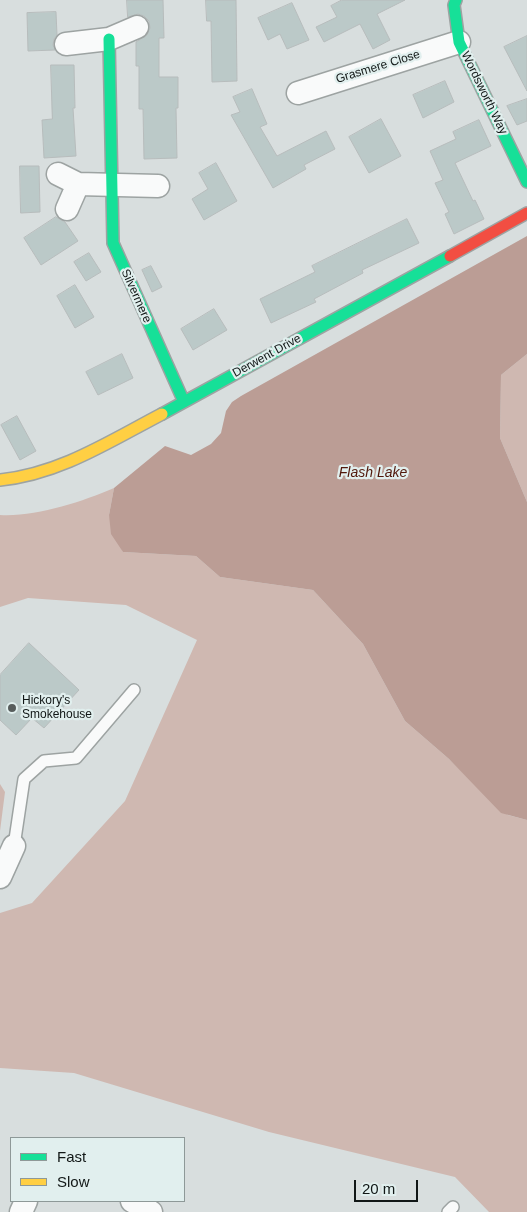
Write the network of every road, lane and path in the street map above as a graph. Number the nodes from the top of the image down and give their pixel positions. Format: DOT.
graph roads {
  1 [pos="456,0"];
  2 [pos="137,27"];
  3 [pos="109,39"];
  4 [pos="459,42"];
  5 [pos="66,44"];
  6 [pos="298,93"];
  7 [pos="58,174"];
  8 [pos="527,182"];
  9 [pos="78,184"];
  10 [pos="112,184"];
  11 [pos="158,186"];
  12 [pos="67,209"];
  13 [pos="527,213"];
  14 [pos="184,402"];
  15 [pos="0,480"];
  16 [pos="134,690"];
  17 [pos="14,846"];
  18 [pos="0,878"];
  19 [pos="134,1202"];
  20 [pos="151,1212"];
  1 -- 4 [label="street, Wordsworth Way"];
  2 -- 3 [label="street"];
  3 -- 5 [label="street"];
  3 -- 10 [label="street, Silvermere"];
  4 -- 6 [label="street, Grasmere Close"];
  4 -- 8 [label="street, Wordsworth Way"];
  7 -- 9 [label="street"];
  9 -- 10 [label="street"];
  9 -- 12 [label="street"];
  10 -- 11 [label="street"];
  10 -- 14 [label="street, Silvermere"];
  13 -- 14 [label="street, Derwent Drive"];
  14 -- 15 [label="street, Derwent Drive"];
  16 -- 17 [label="lane"];
  17 -- 18 [label="street"];
  19 -- 20 [label="street"];
}
